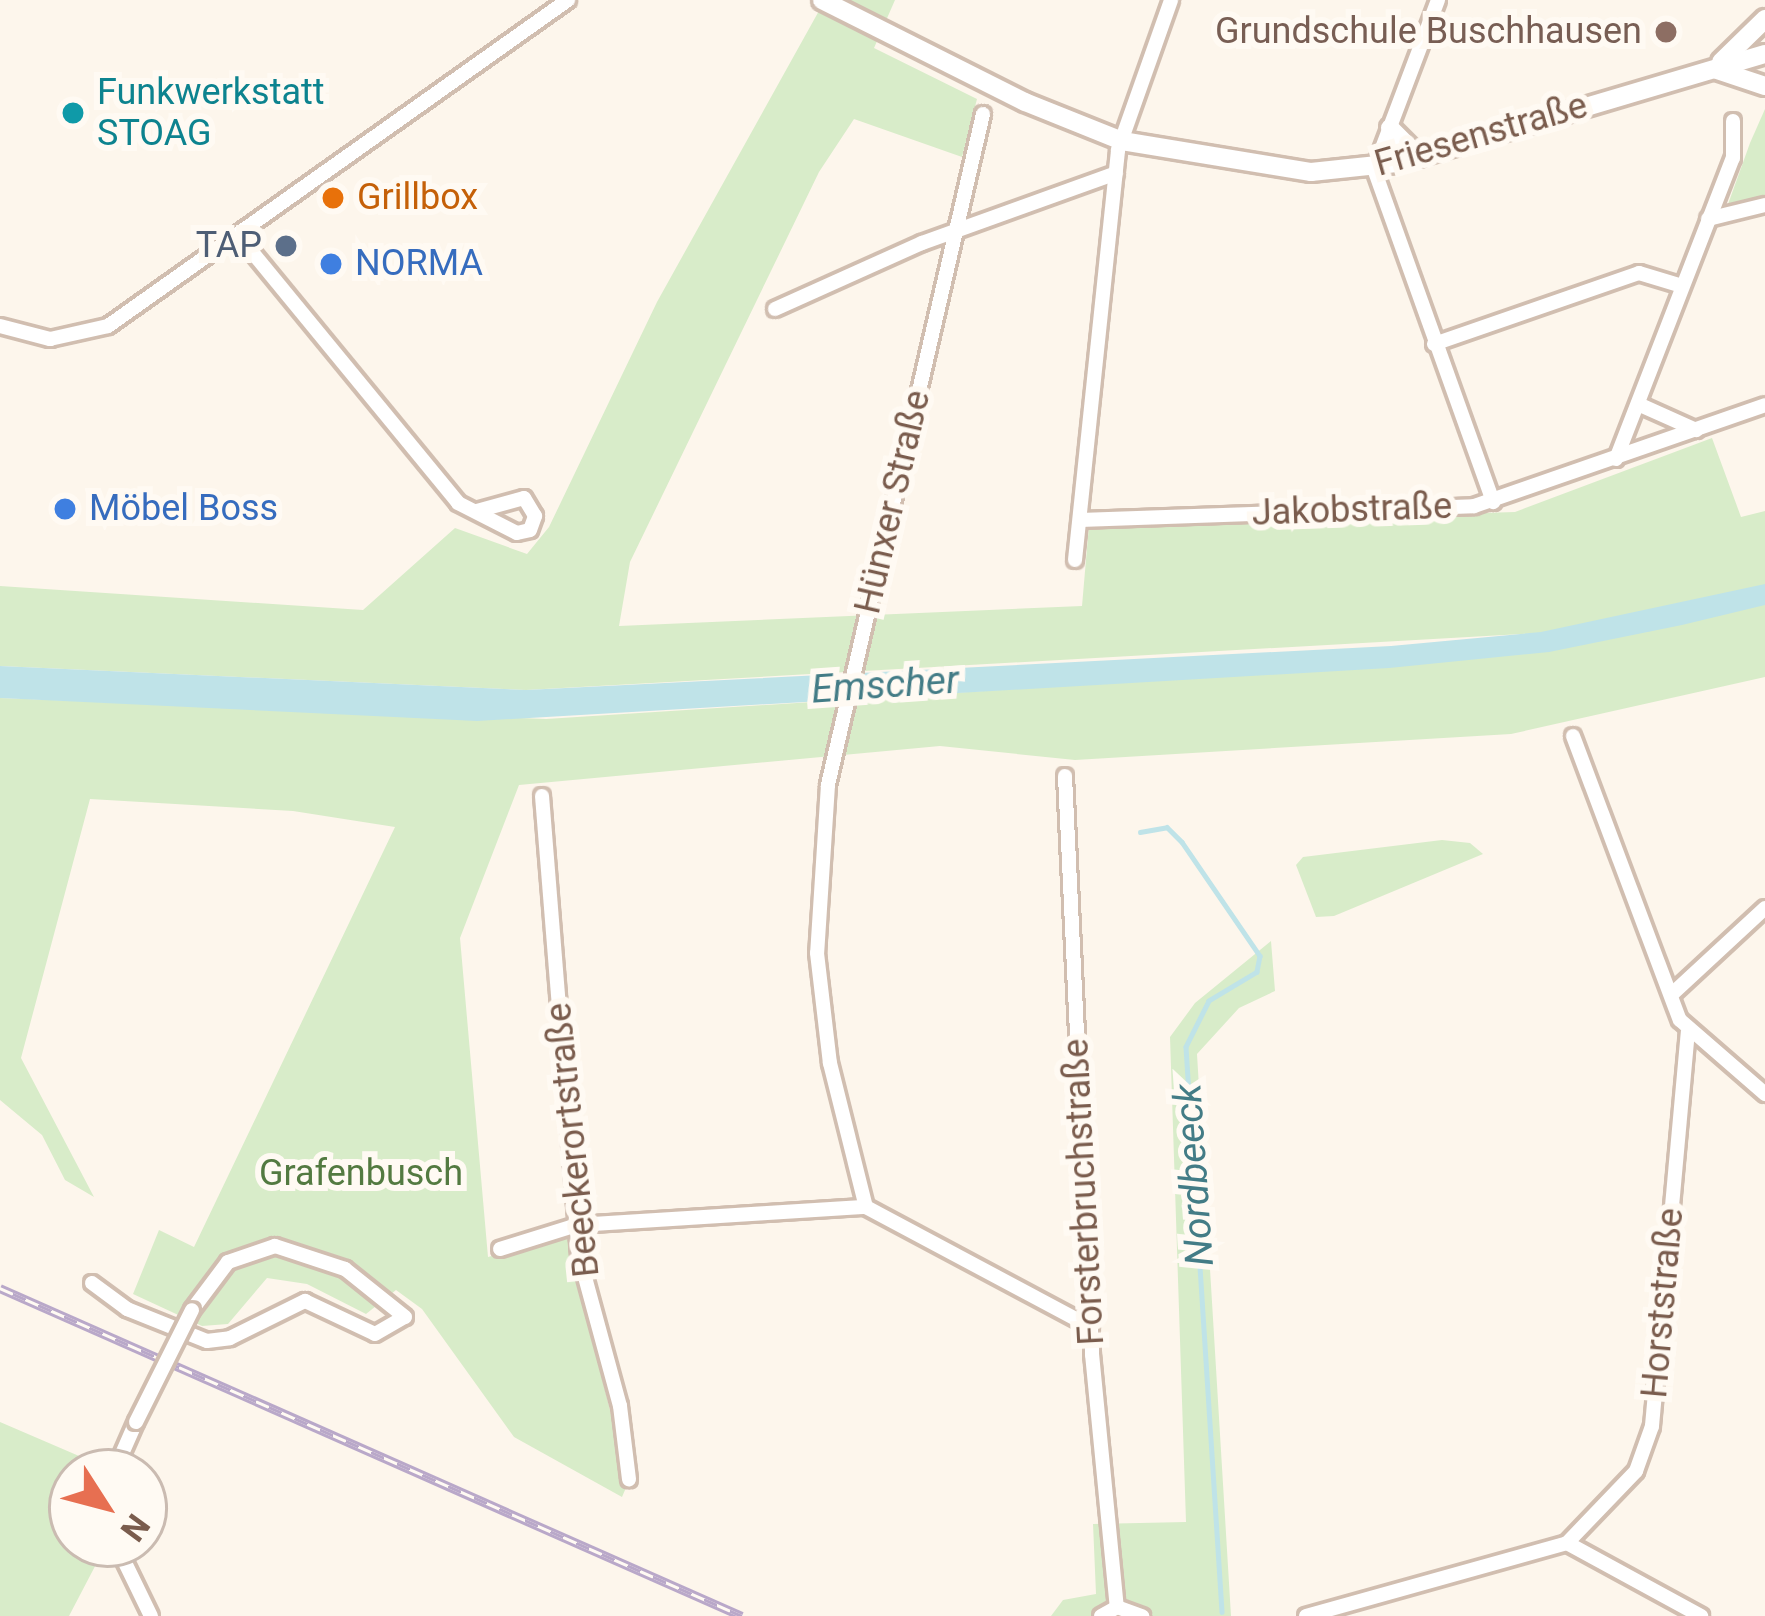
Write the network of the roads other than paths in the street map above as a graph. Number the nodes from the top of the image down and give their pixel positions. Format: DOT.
graph roads {
  1 [pos="568,0"];
  2 [pos="822,0"];
  3 [pos="1171,0"];
  4 [pos="1438,0"];
  5 [pos="1765,19"];
  6 [pos="1765,54"];
  7 [pos="1712,69"];
  8 [pos="1765,86"];
  9 [pos="983,114"];
  10 [pos="1732,121"];
  11 [pos="1390,128"];
  12 [pos="1122,141"];
  13 [pos="1419,157"];
  14 [pos="1374,169"];
  15 [pos="1116,173"];
  16 [pos="1765,205"];
  17 [pos="1708,219"];
  18 [pos="954,235"];
  19 [pos="239,236"];
  20 [pos="1682,286"];
  21 [pos="775,309"];
  22 [pos="0,326"];
  23 [pos="1434,344"];
  24 [pos="1637,404"];
  25 [pos="1765,405"];
  26 [pos="1696,430"];
  27 [pos="1616,459"];
  28 [pos="1493,502"];
  29 [pos="477,511"];
  30 [pos="1081,520"];
  31 [pos="1076,560"];
  32 [pos="1574,736"];
  33 [pos="1065,776"];
  34 [pos="542,796"];
  35 [pos="1765,908"];
  36 [pos="1671,995"];
  37 [pos="1688,1032"];
  38 [pos="1765,1094"];
  39 [pos="866,1207"];
  40 [pos="577,1225"];
  41 [pos="500,1249"];
  42 [pos="92,1283"];
  43 [pos="1091,1327"];
  44 [pos="181,1331"];
  45 [pos="181,1331"];
  46 [pos="181,1331"];
  47 [pos="181,1331"];
  48 [pos="125,1448"];
  49 [pos="629,1479"];
  50 [pos="1567,1543"];
  51 [pos="128,1568"];
  52 [pos="1117,1607"];
  53 [pos="151,1616"];
  54 [pos="1101,1616"];
  55 [pos="1142,1616"];
  56 [pos="1306,1616"];
  57 [pos="1701,1616"];
  1 -- 19 [label="street"];
  2 -- 12 [label="main road, Friesenstraße"];
  3 -- 12 [label="street"];
  4 -- 11 [label="street"];
  5 -- 7 [label="main road"];
  6 -- 7 [label="main road, Friesenstraße"];
  7 -- 8 [label="main road"];
  7 -- 13 [label="main road, Friesenstraße"];
  9 -- 18 [label="street, Hünxer Straße"];
  10 -- 17 [label="street"];
  11 -- 13 [label="main road"];
  11 -- 14 [label="street"];
  12 -- 14 [label="main road, Friesenstraße"];
  12 -- 15 [label="street"];
  13 -- 14 [label="main road, Friesenstraße"];
  14 -- 23 [label="street"];
  15 -- 18 [label="street"];
  15 -- 30 [label="street"];
  16 -- 17 [label="street"];
  17 -- 20 [label="street"];
  18 -- 21 [label="street"];
  18 -- 39 [label="street, Hünxer Straße"];
  19 -- 22 [label="street"];
  19 -- 29 [label="street"];
  20 -- 23 [label="street"];
  20 -- 24 [label="street"];
  23 -- 28 [label="street"];
  24 -- 26 [label="street"];
  24 -- 27 [label="street"];
  25 -- 26 [label="street, Jakobstraße"];
  26 -- 27 [label="street, Jakobstraße"];
  27 -- 28 [label="street, Jakobstraße"];
  28 -- 30 [label="street, Jakobstraße"];
  30 -- 31 [label="street"];
  32 -- 36 [label="street"];
  33 -- 43 [label="street, Forsterbruchstraße"];
  34 -- 40 [label="street, Beeckerortstraße"];
  35 -- 36 [label="street"];
  36 -- 37 [label="street"];
  37 -- 38 [label="street"];
  37 -- 50 [label="street, Horststraße"];
  39 -- 40 [label="street"];
  39 -- 43 [label="street"];
  40 -- 41 [label="street"];
  40 -- 49 [label="street, Beeckerortstraße"];
  42 -- 44 [label="street, bridge"];
  43 -- 52 [label="street, Forsterbruchstraße"];
  45 -- 46 [label="street, bridge"];
  47 -- 48 [label="street, bridge"];
  50 -- 56 [label="street"];
  50 -- 57 [label="street"];
  51 -- 53 [label="street"];
  52 -- 54 [label="street"];
  52 -- 55 [label="street"];
}
